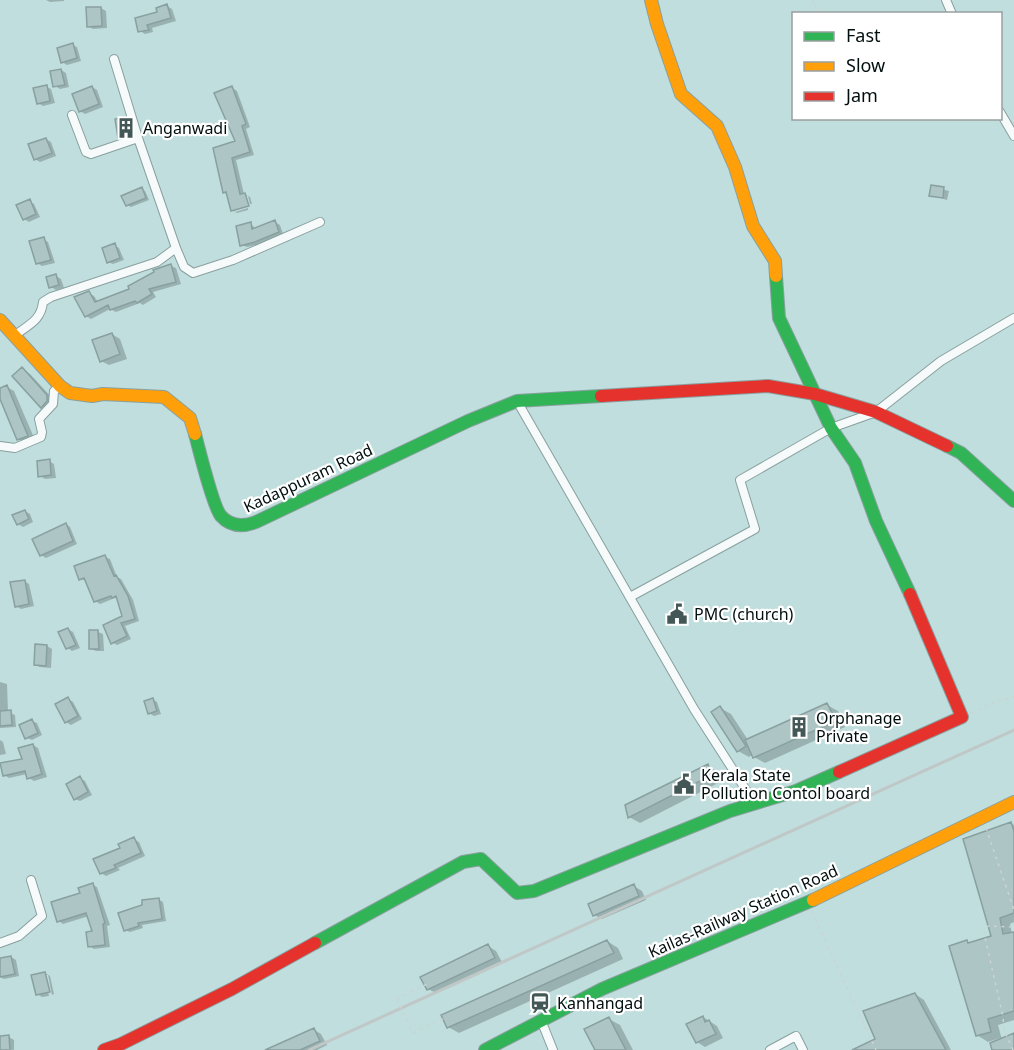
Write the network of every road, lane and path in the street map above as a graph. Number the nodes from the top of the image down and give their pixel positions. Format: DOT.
graph roads {
  1 [pos="651,0"];
  2 [pos="114,60"];
  3 [pos="72,115"];
  4 [pos="1002,115"];
  5 [pos="1014,136"];
  6 [pos="138,138"];
  7 [pos="320,222"];
  8 [pos="176,248"];
  9 [pos="1014,318"];
  10 [pos="0,320"];
  11 [pos="14,336"];
  12 [pos="60,386"];
  13 [pos="815,394"];
  14 [pos="517,401"];
  15 [pos="876,412"];
  16 [pos="831,429"];
  17 [pos="0,446"];
  18 [pos="1014,501"];
  19 [pos="630,597"];
  20 [pos="1014,697"];
  21 [pos="962,717"];
  22 [pos="1014,802"];
  23 [pos="755,804"];
  24 [pos="983,818"];
  25 [pos="31,880"];
  26 [pos="808,902"];
  27 [pos="1014,910"];
  28 [pos="1014,927"];
  29 [pos="0,943"];
  30 [pos="429,983"];
  31 [pos="445,1018"];
  32 [pos="541,1020"];
  33 [pos="104,1050"];
  34 [pos="485,1050"];
  35 [pos="553,1050"];
  36 [pos="770,1050"];
  37 [pos="803,1050"];
  38 [pos="876,1050"];
  39 [pos="1013,1050"];
  1 -- 13 [label="street"];
  2 -- 6 [label="street"];
  3 -- 6 [label="street"];
  4 -- 5 [label="street"];
  6 -- 8 [label="street"];
  7 -- 8 [label="street"];
  8 -- 11 [label="street"];
  9 -- 15 [label="street"];
  10 -- 11 [label="street, Kadappuram Road"];
  11 -- 12 [label="street, Kadappuram Road"];
  12 -- 14 [label="street, Kadappuram Road"];
  12 -- 17 [label="street"];
  13 -- 14 [label="street"];
  13 -- 15 [label="street"];
  13 -- 16 [label="street"];
  14 -- 19 [label="street"];
  15 -- 16 [label="street"];
  15 -- 18 [label="street"];
  16 -- 19 [label="street"];
  16 -- 21 [label="street"];
  19 -- 23 [label="street"];
  20 -- 21 [label="path"];
  21 -- 23 [label="street"];
  22 -- 24 [label="street, Kailas-Railway Station Road"];
  23 -- 33 [label="street"];
  24 -- 26 [label="street, Kailas-Railway Station Road"];
  24 -- 27 [label="path"];
  25 -- 29 [label="street"];
  26 -- 32 [label="street, Kailas-Railway Station Road"];
  26 -- 38 [label="path"];
  28 -- 39 [label="path"];
  30 -- 31 [label="path, bridge"];
  32 -- 34 [label="street, Kailas-Railway Station Road"];
  32 -- 35 [label="street"];
  36 -- 37 [label="street"];
}
